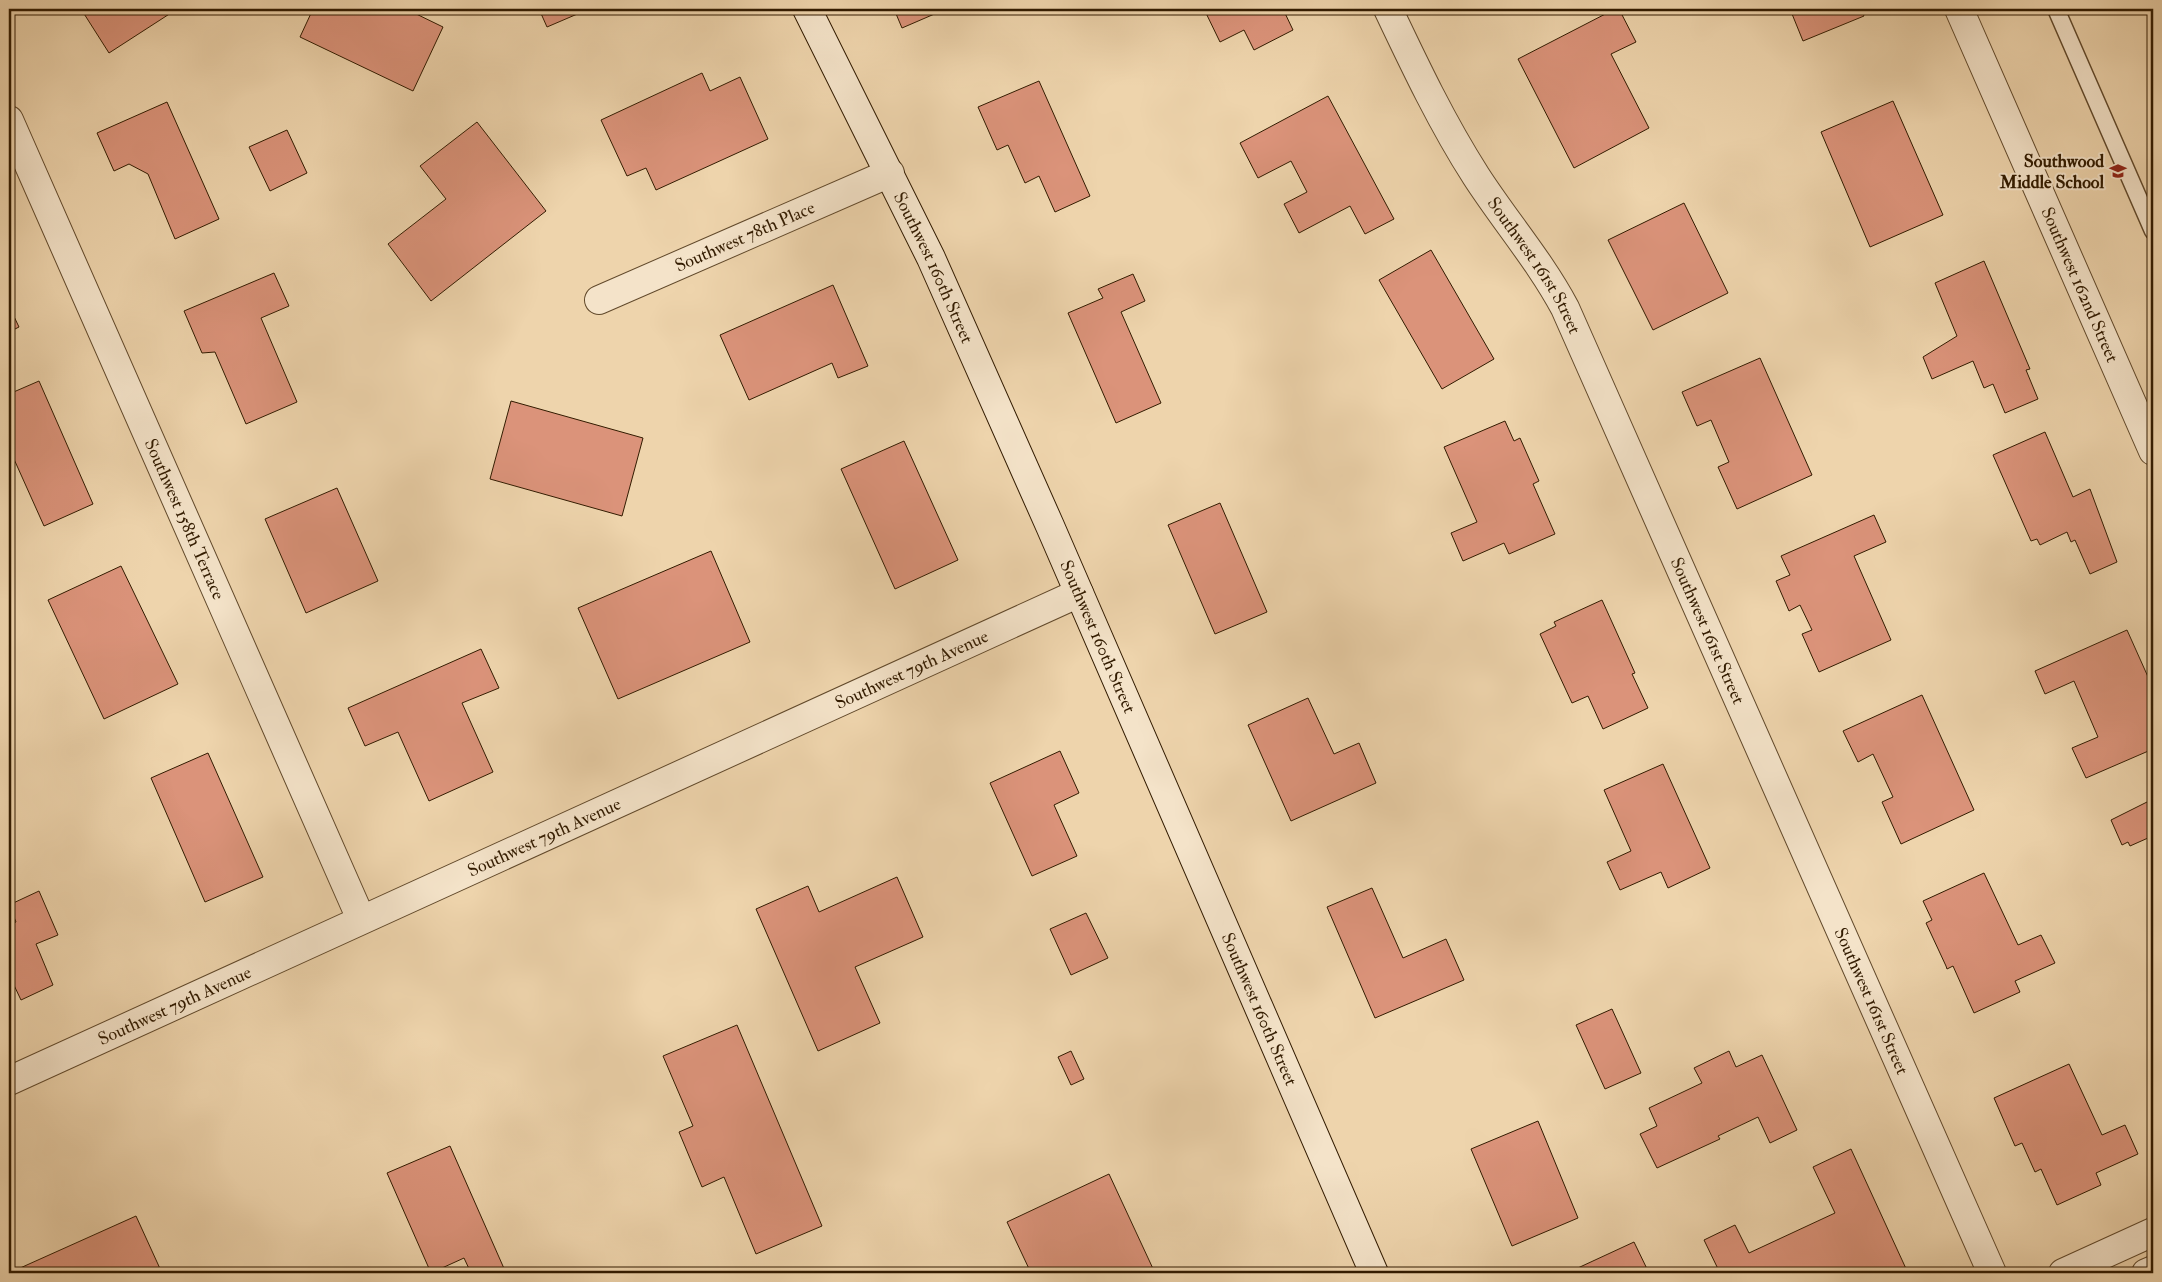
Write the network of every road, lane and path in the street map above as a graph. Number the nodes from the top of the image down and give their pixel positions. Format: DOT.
graph roads {
  1 [pos="807,9"];
  2 [pos="1388,9"];
  3 [pos="1959,9"];
  4 [pos="2056,9"];
  5 [pos="9,120"];
  6 [pos="890,173"];
  7 [pos="2153,231"];
  8 [pos="599,300"];
  9 [pos="2153,451"];
  10 [pos="1079,593"];
  11 [pos="361,920"];
  12 [pos="9,1081"];
  13 [pos="2153,1232"];
  14 [pos="2153,1270"];
  15 [pos="1374,1273"];
  16 [pos="1992,1273"];
  17 [pos="2063,1273"];
  18 [pos="2146,1273"];
  1 -- 6 [label="street, Southwest 160th Street"];
  2 -- 16 [label="street, Southwest 161st Street"];
  3 -- 9 [label="street, Southwest 162nd Street"];
  4 -- 7 [label="lane"];
  5 -- 11 [label="street, Southwest 158th Terrace"];
  6 -- 8 [label="street, Southwest 78th Place"];
  6 -- 10 [label="street, Southwest 160th Street"];
  10 -- 11 [label="street, Southwest 79th Avenue"];
  10 -- 15 [label="street, Southwest 160th Street"];
  11 -- 12 [label="street, Southwest 79th Avenue"];
  13 -- 17 [label="street"];
  14 -- 18 [label="street"];
}
